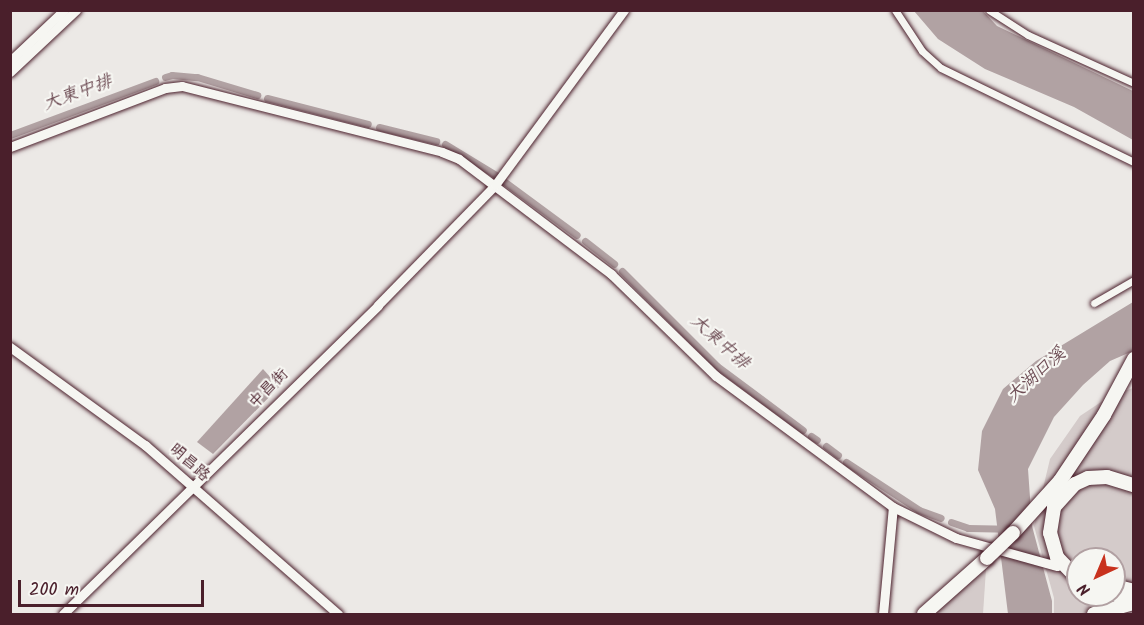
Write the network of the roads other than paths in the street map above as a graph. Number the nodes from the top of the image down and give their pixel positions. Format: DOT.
graph roads {
  1 [pos="64,10"];
  2 [pos="76,10"];
  3 [pos="624,10"];
  4 [pos="895,10"];
  5 [pos="989,10"];
  6 [pos="10,61"];
  7 [pos="10,72"];
  8 [pos="1134,83"];
  9 [pos="10,147"];
  10 [pos="1134,162"];
  11 [pos="495,185"];
  12 [pos="1134,280"];
  13 [pos="1094,303"];
  14 [pos="10,347"];
  15 [pos="1134,359"];
  16 [pos="1134,485"];
  17 [pos="193,486"];
  18 [pos="893,507"];
  19 [pos="1056,563"];
  20 [pos="1066,570"];
  21 [pos="1134,603"];
  22 [pos="63,615"];
  23 [pos="338,615"];
  24 [pos="882,615"];
  25 [pos="924,615"];
  26 [pos="1094,615"];
  1 -- 6 [label="street"];
  2 -- 7 [label="street"];
  3 -- 11 [label="street, 中昌街"];
  4 -- 10 [label="street"];
  5 -- 8 [label="street"];
  9 -- 11 [label="street"];
  11 -- 17 [label="street, 中昌街"];
  11 -- 18 [label="street"];
  12 -- 13 [label="street"];
  14 -- 17 [label="street, 明昌路"];
  15 -- 25 [label="highway, bridge"];
  16 -- 19 [label="highway"];
  17 -- 22 [label="street, 中昌街"];
  17 -- 23 [label="street, 明昌路"];
  18 -- 19 [label="street"];
  18 -- 24 [label="street"];
  19 -- 20 [label="highway"];
  21 -- 26 [label="highway"];
}
